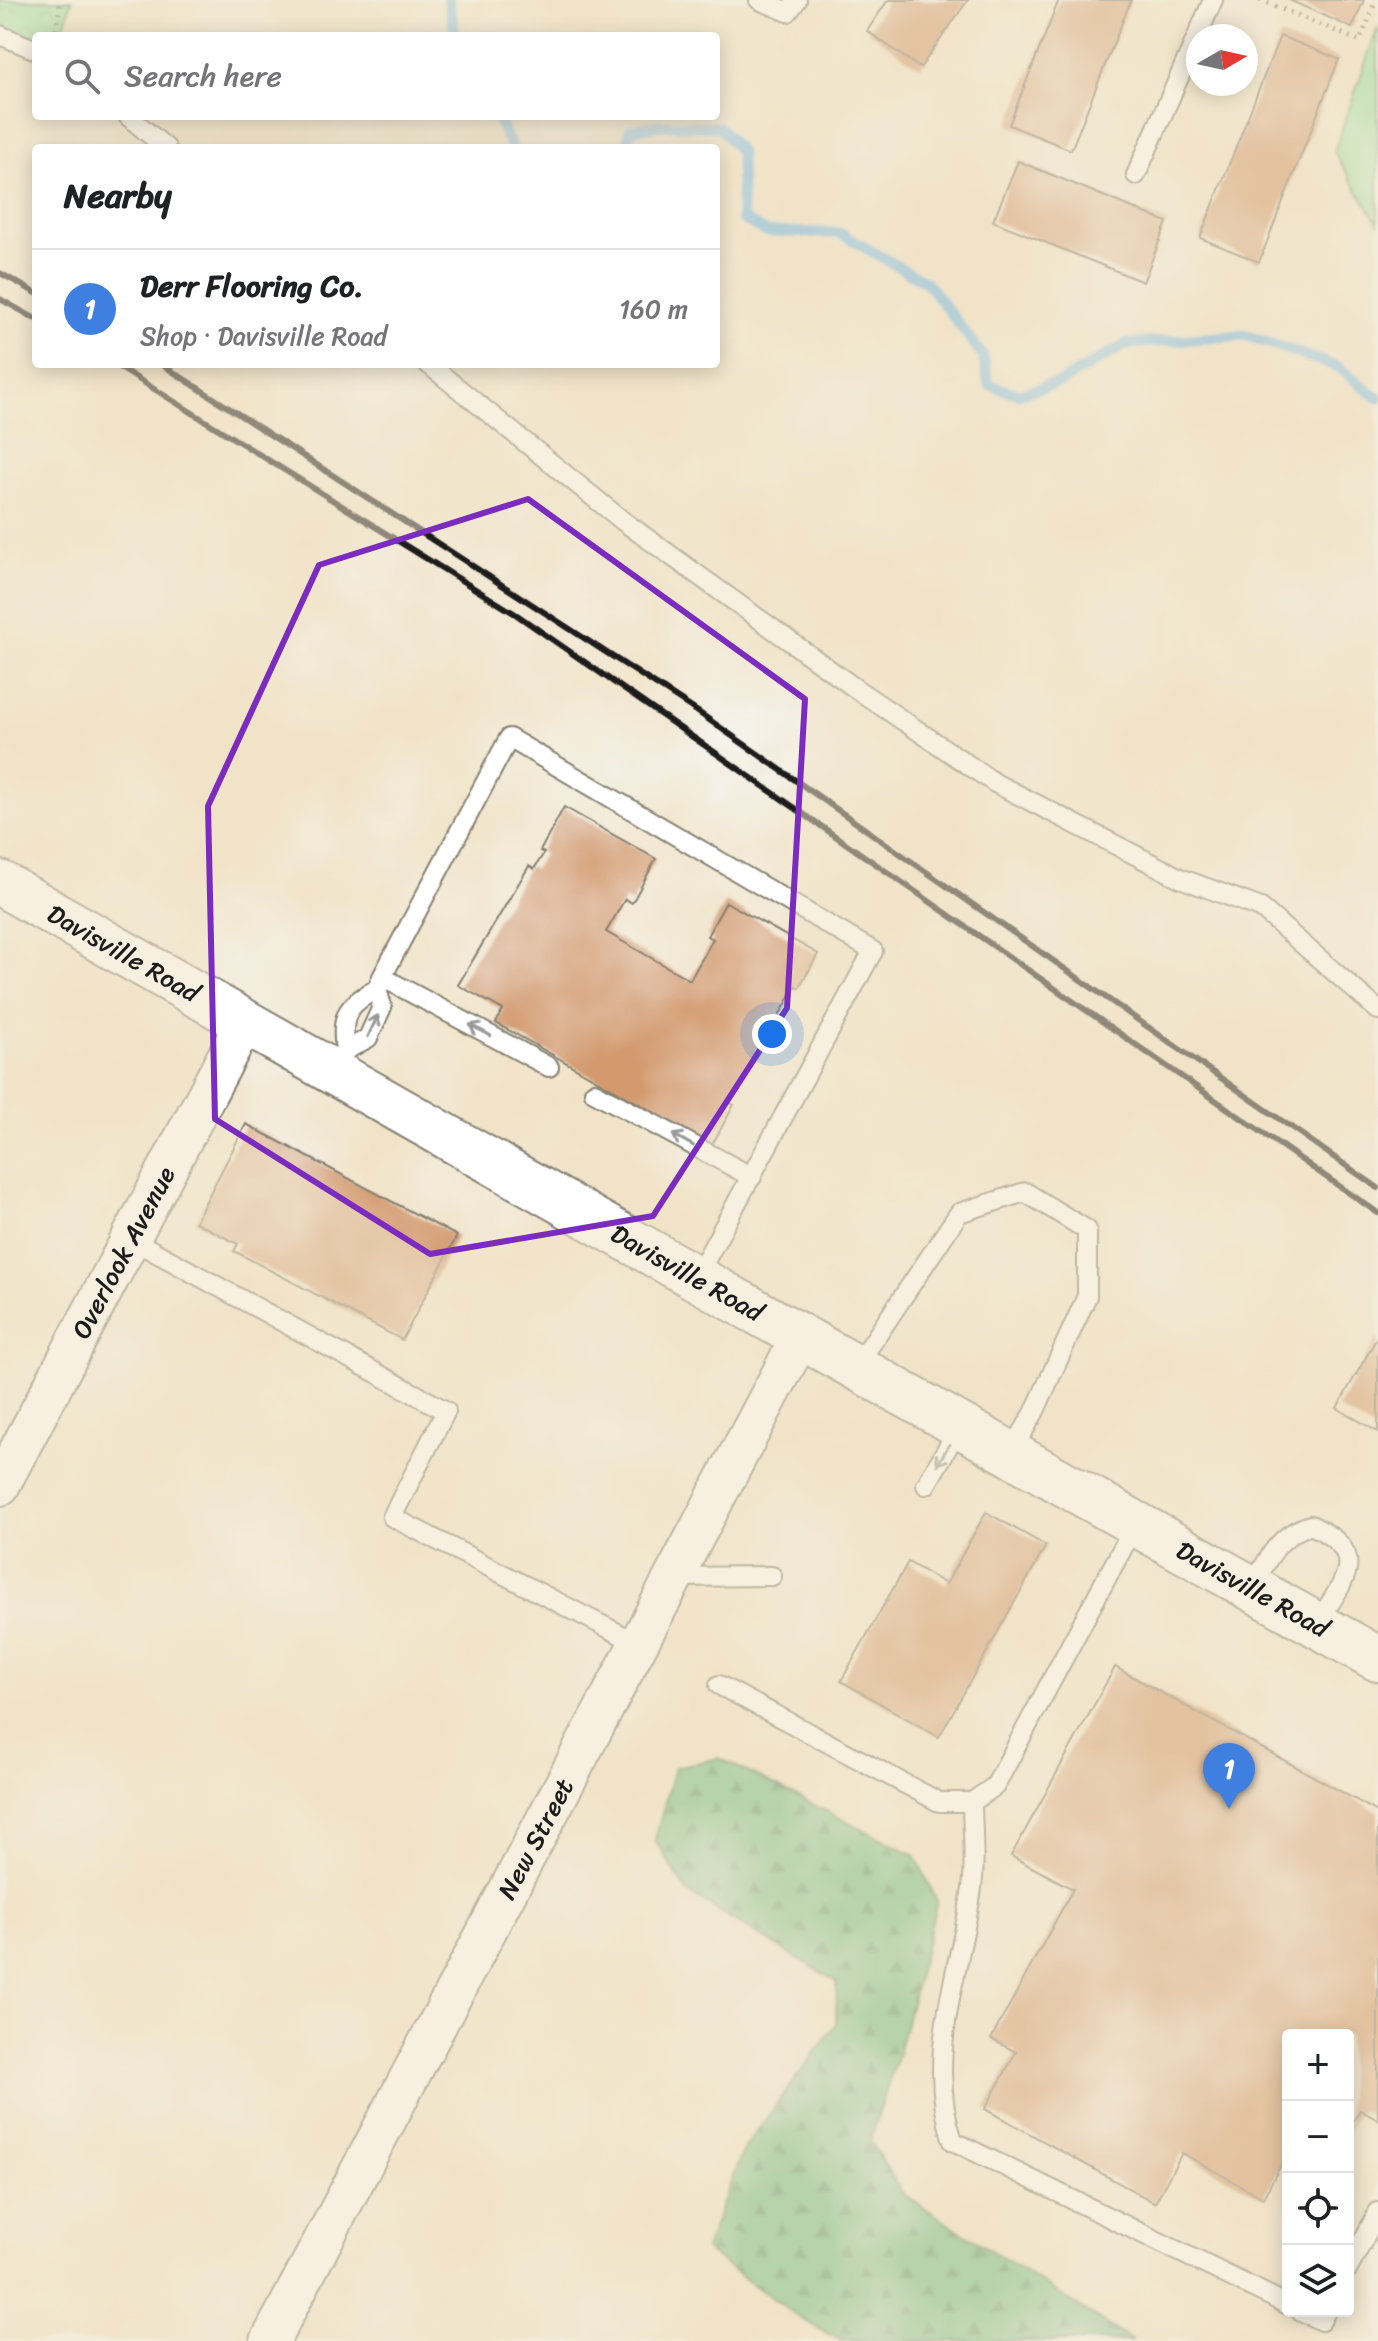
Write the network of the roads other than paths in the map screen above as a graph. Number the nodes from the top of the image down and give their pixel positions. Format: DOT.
graph roads {
  1 [pos="759,0"];
  2 [pos="797,0"];
  3 [pos="1213,0"];
  4 [pos="0,35"];
  5 [pos="32,48"];
  6 [pos="133,120"];
  7 [pos="161,144"];
  8 [pos="1136,175"];
  9 [pos="433,368"];
  10 [pos="0,883"];
  11 [pos="379,983"];
  12 [pos="1378,1010"];
  13 [pos="246,1020"];
  14 [pos="339,1061"];
  15 [pos="549,1067"];
  16 [pos="594,1092"];
  17 [pos="752,1177"];
  18 [pos="131,1239"];
  19 [pos="696,1278"];
  20 [pos="801,1336"];
  21 [pos="856,1367"];
  22 [pos="960,1426"];
  23 [pos="1010,1454"];
  24 [pos="926,1485"];
  25 [pos="0,1486"];
  26 [pos="1135,1525"];
  27 [pos="772,1576"];
  28 [pos="674,1577"];
  29 [pos="1250,1590"];
  30 [pos="1316,1626"];
  31 [pos="639,1644"];
  32 [pos="1378,1659"];
  33 [pos="719,1685"];
  34 [pos="972,1802"];
  35 [pos="1378,2212"];
  36 [pos="1354,2258"];
  37 [pos="1282,2302"];
  38 [pos="270,2341"];
  1 -- 2 [label="lane"];
  3 -- 8 [label="lane"];
  4 -- 5 [label="lane"];
  6 -- 7 [label="lane"];
  9 -- 12 [label="lane"];
  10 -- 13 [label="street, Davisville Road"];
  11 -- 14 [label="lane"];
  14 -- 11 [label="lane, one-way"];
  15 -- 11 [label="lane, one-way"];
  11 -- 17 [label="lane"];
  13 -- 14 [label="street, Davisville Road"];
  13 -- 18 [label="street, Overlook Avenue"];
  14 -- 19 [label="street, Davisville Road"];
  17 -- 16 [label="lane, one-way"];
  17 -- 19 [label="lane"];
  18 -- 25 [label="street, Overlook Avenue"];
  18 -- 31 [label="lane"];
  19 -- 20 [label="street, Davisville Road"];
  20 -- 21 [label="street, Davisville Road"];
  20 -- 28 [label="street, New Street"];
  21 -- 22 [label="street, Davisville Road"];
  21 -- 23 [label="lane"];
  22 -- 23 [label="street, Davisville Road"];
  22 -- 24 [label="lane, one-way"];
  23 -- 26 [label="street, Davisville Road"];
  26 -- 29 [label="street, Davisville Road"];
  26 -- 34 [label="lane"];
  27 -- 28 [label="lane"];
  28 -- 31 [label="street, New Street"];
  29 -- 30 [label="street, Davisville Road"];
  29 -- 30 [label="lane"];
  30 -- 32 [label="street, Davisville Road"];
  31 -- 38 [label="street, New Street"];
  33 -- 34 [label="lane"];
  34 -- 37 [label="lane"];
  35 -- 36 [label="lane"];
}
